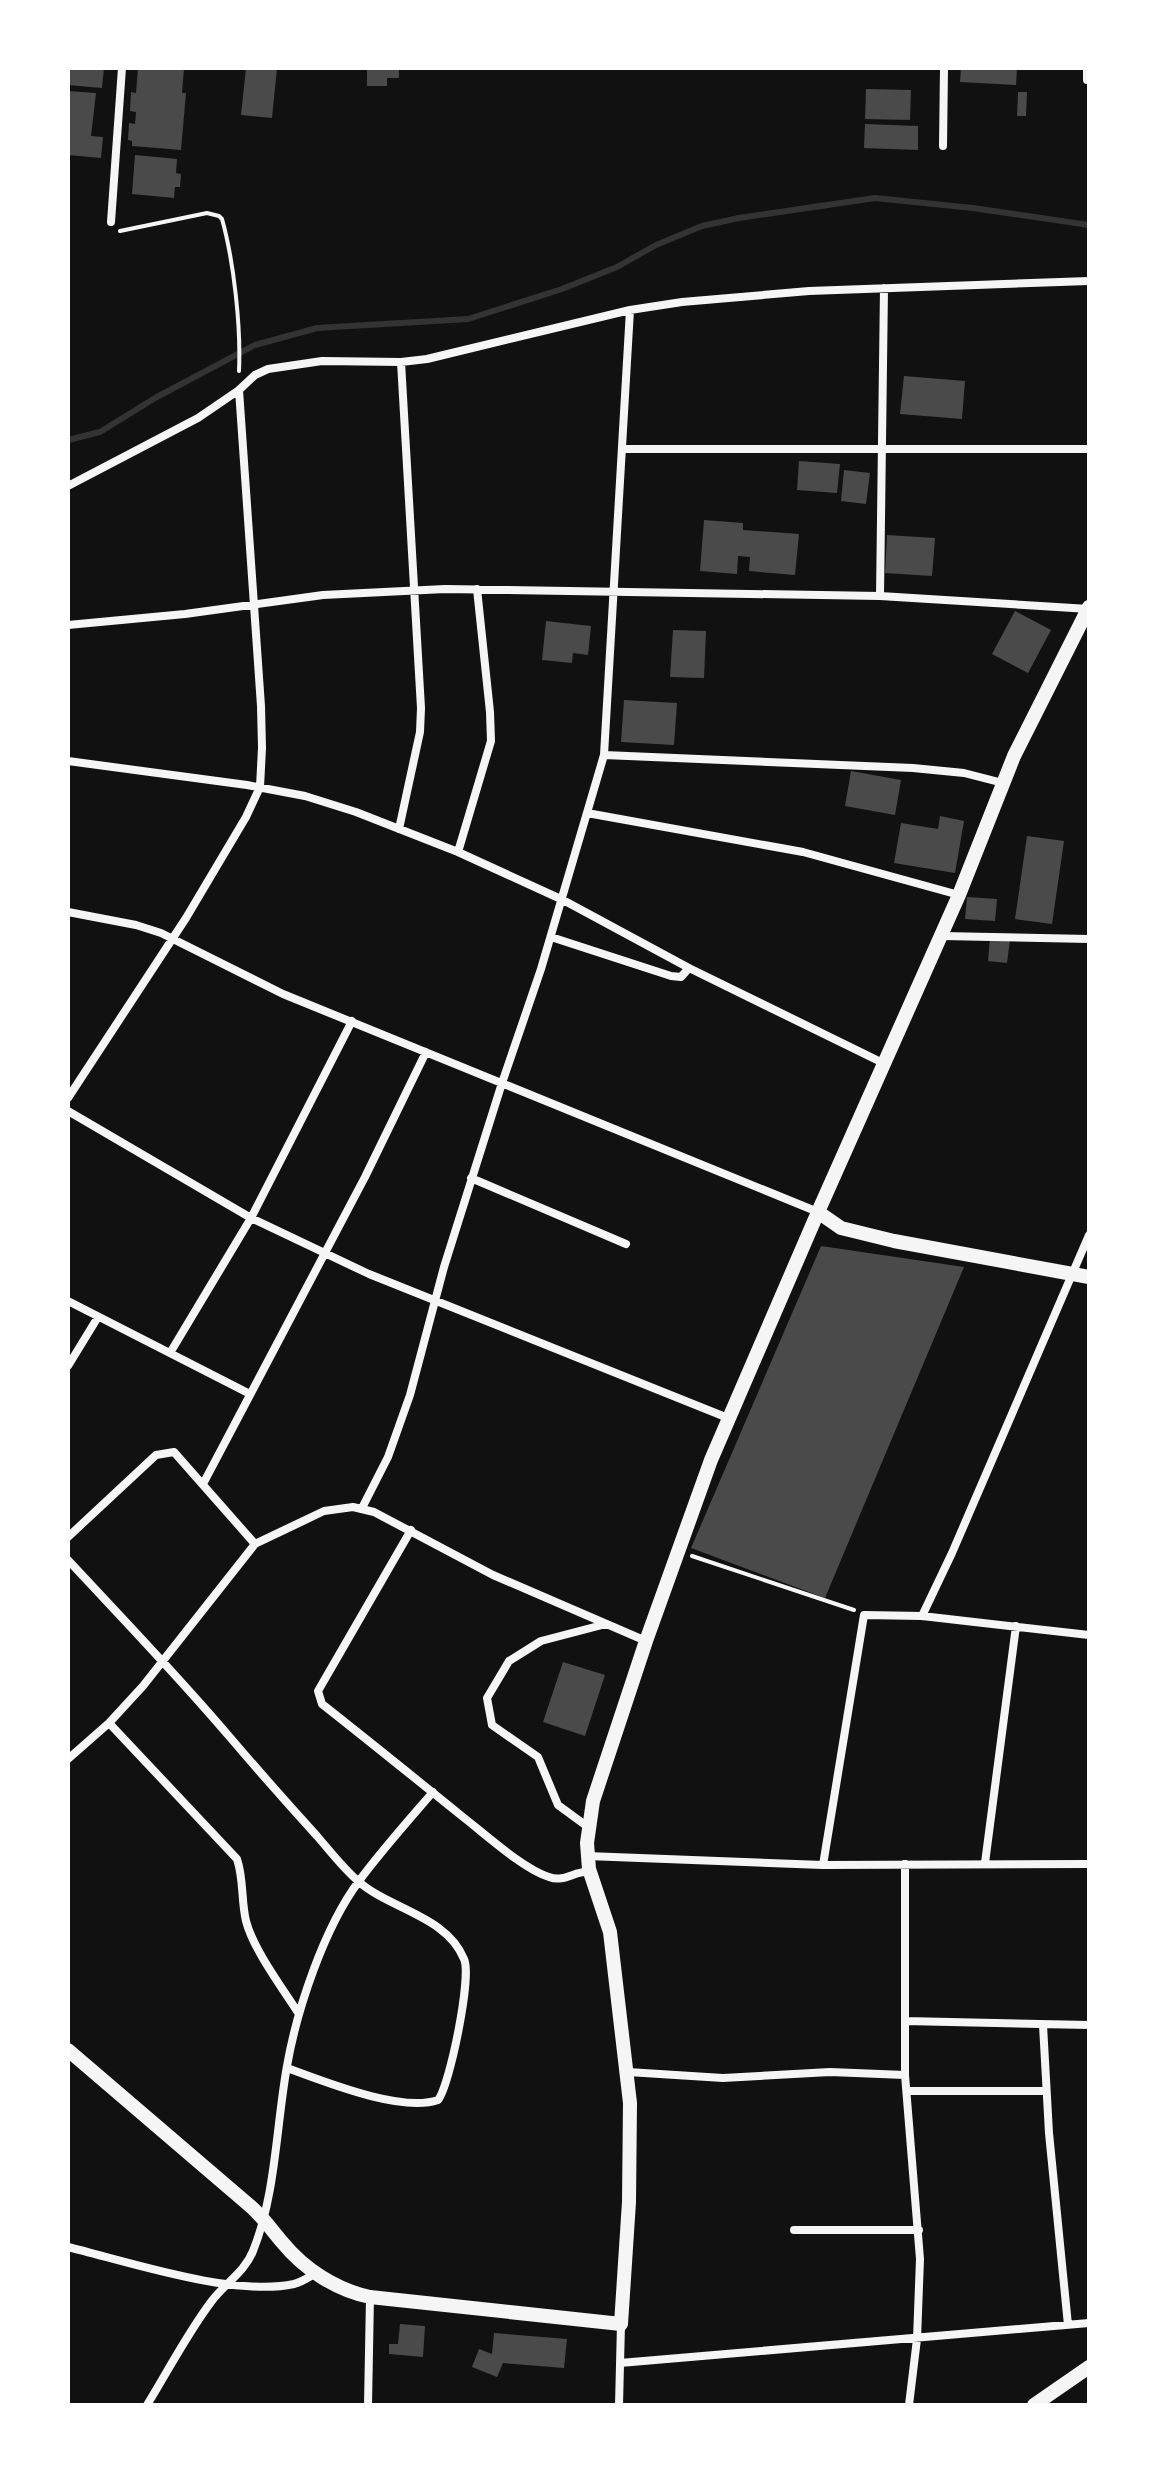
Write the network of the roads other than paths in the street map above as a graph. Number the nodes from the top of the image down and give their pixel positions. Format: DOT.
graph roads {
  1 [pos="122,68"];
  2 [pos="944,68"];
  3 [pos="1087,68"];
  4 [pos="1087,80"];
  5 [pos="943,146"];
  6 [pos="111,222"];
  7 [pos="1089,281"];
  8 [pos="884,288"];
  9 [pos="630,310"];
  10 [pos="401,362"];
  11 [pos="239,390"];
  12 [pos="622,449"];
  13 [pos="1089,449"];
  14 [pos="883,450"];
  15 [pos="68,486"];
  16 [pos="477,589"];
  17 [pos="415,590"];
  18 [pos="613,591"];
  19 [pos="880,596"];
  20 [pos="254,605"];
  21 [pos="1089,608"];
  22 [pos="68,625"];
  23 [pos="604,755"];
  24 [pos="68,761"];
  25 [pos="1003,783"];
  26 [pos="260,787"];
  27 [pos="587,813"];
  28 [pos="399,829"];
  29 [pos="458,852"];
  30 [pos="959,895"];
  31 [pos="563,900"];
  32 [pos="68,912"];
  33 [pos="941,936"];
  34 [pos="551,937"];
  35 [pos="172,938"];
  36 [pos="1089,939"];
  37 [pos="689,968"];
  38 [pos="352,1021"];
  39 [pos="426,1052"];
  40 [pos="883,1063"];
  41 [pos="502,1083"];
  42 [pos="68,1098"];
  43 [pos="68,1111"];
  44 [pos="471,1178"];
  45 [pos="818,1212"];
  46 [pos="251,1218"];
  47 [pos="1089,1235"];
  48 [pos="626,1244"];
  49 [pos="325,1254"];
  50 [pos="1071,1274"];
  51 [pos="1089,1277"];
  52 [pos="68,1301"];
  53 [pos="435,1302"];
  54 [pos="98,1317"];
  55 [pos="170,1353"];
  56 [pos="68,1366"];
  57 [pos="250,1394"];
  58 [pos="728,1418"];
  59 [pos="203,1484"];
  60 [pos="362,1508"];
  61 [pos="411,1530"];
  62 [pos="68,1537"];
  63 [pos="255,1544"];
  64 [pos="68,1560"];
  65 [pos="922,1616"];
  66 [pos="606,1624"];
  67 [pos="1016,1626"];
  68 [pos="1089,1635"];
  69 [pos="646,1641"];
  70 [pos="163,1661"];
  71 [pos="109,1723"];
  72 [pos="68,1759"];
  73 [pos="433,1792"];
  74 [pos="588,1827"];
  75 [pos="587,1856"];
  76 [pos="985,1863"];
  77 [pos="905,1864"];
  78 [pos="1089,1864"];
  79 [pos="823,1865"];
  80 [pos="590,1872"];
  81 [pos="358,1882"];
  82 [pos="299,2014"];
  83 [pos="905,2021"];
  84 [pos="1043,2025"];
  85 [pos="1089,2025"];
  86 [pos="68,2050"];
  87 [pos="287,2068"];
  88 [pos="628,2072"];
  89 [pos="905,2075"];
  90 [pos="907,2091"];
  91 [pos="1046,2091"];
  92 [pos="263,2218"];
  93 [pos="794,2230"];
  94 [pos="919,2230"];
  95 [pos="68,2247"];
  96 [pos="317,2273"];
  97 [pos="228,2283"];
  98 [pos="370,2297"];
  99 [pos="1089,2323"];
  100 [pos="621,2324"];
  101 [pos="1068,2325"];
  102 [pos="917,2339"];
  103 [pos="620,2363"];
  104 [pos="1089,2367"];
  105 [pos="147,2405"];
  106 [pos="368,2405"];
  107 [pos="619,2405"];
  108 [pos="909,2405"];
  109 [pos="1034,2405"];
  1 -- 6 [label="street"];
  2 -- 5 [label="street"];
  3 -- 4 [label="street"];
  7 -- 8 [label="street"];
  8 -- 9 [label="street"];
  8 -- 14 [label="street"];
  9 -- 10 [label="street"];
  9 -- 12 [label="street"];
  10 -- 11 [label="street"];
  10 -- 17 [label="street"];
  11 -- 15 [label="street"];
  11 -- 20 [label="street"];
  12 -- 14 [label="street"];
  12 -- 18 [label="street"];
  13 -- 14 [label="street"];
  14 -- 19 [label="street"];
  16 -- 17 [label="street"];
  16 -- 18 [label="street"];
  16 -- 29 [label="street"];
  17 -- 20 [label="street"];
  17 -- 28 [label="street"];
  18 -- 19 [label="street"];
  18 -- 23 [label="street"];
  19 -- 21 [label="street"];
  20 -- 22 [label="street"];
  20 -- 26 [label="street"];
  21 -- 25 [label="street"];
  23 -- 25 [label="street"];
  23 -- 27 [label="street"];
  24 -- 26 [label="street"];
  25 -- 30 [label="street"];
  26 -- 28 [label="street"];
  26 -- 35 [label="street"];
  27 -- 30 [label="street"];
  27 -- 31 [label="street"];
  28 -- 29 [label="street"];
  29 -- 31 [label="street"];
  30 -- 33 [label="street"];
  31 -- 34 [label="street"];
  31 -- 37 [label="street"];
  32 -- 35 [label="street"];
  33 -- 36 [label="street"];
  33 -- 40 [label="street"];
  34 -- 37 [label="street"];
  34 -- 41 [label="street"];
  35 -- 38 [label="street"];
  35 -- 42 [label="street"];
  37 -- 40 [label="street"];
  38 -- 39 [label="street"];
  38 -- 46 [label="street"];
  39 -- 41 [label="street"];
  39 -- 49 [label="street"];
  40 -- 45 [label="street"];
  41 -- 44 [label="street"];
  41 -- 45 [label="street"];
  43 -- 46 [label="street"];
  44 -- 48 [label="street"];
  44 -- 53 [label="street"];
  45 -- 50 [label="street"];
  45 -- 58 [label="street"];
  46 -- 49 [label="street"];
  46 -- 55 [label="street"];
  47 -- 50 [label="street"];
  49 -- 53 [label="street"];
  49 -- 57 [label="street"];
  50 -- 51 [label="street"];
  50 -- 65 [label="street"];
  52 -- 54 [label="street"];
  53 -- 58 [label="street"];
  53 -- 60 [label="street"];
  54 -- 55 [label="street"];
  54 -- 56 [label="street"];
  55 -- 57 [label="street"];
  57 -- 59 [label="street"];
  58 -- 69 [label="street"];
  59 -- 62 [label="street"];
  59 -- 63 [label="street"];
  60 -- 61 [label="street"];
  60 -- 63 [label="street"];
  61 -- 66 [label="street"];
  61 -- 73 [label="street"];
  63 -- 70 [label="street"];
  64 -- 70 [label="street"];
  65 -- 67 [label="street"];
  65 -- 79 [label="street"];
  66 -- 69 [label="street"];
  66 -- 74 [label="street"];
  67 -- 68 [label="street"];
  67 -- 76 [label="street"];
  69 -- 74 [label="street"];
  70 -- 71 [label="street"];
  70 -- 81 [label="street"];
  71 -- 72 [label="street"];
  71 -- 82 [label="street"];
  73 -- 80 [label="street"];
  73 -- 81 [label="street"];
  74 -- 75 [label="street"];
  75 -- 79 [label="street"];
  75 -- 80 [label="street"];
  76 -- 77 [label="street"];
  76 -- 78 [label="street"];
  77 -- 79 [label="street"];
  77 -- 83 [label="street"];
  80 -- 88 [label="street"];
  81 -- 82 [label="street"];
  81 -- 87 [label="street"];
  82 -- 87 [label="street"];
  83 -- 84 [label="street"];
  83 -- 89 [label="street"];
  84 -- 85 [label="street"];
  84 -- 91 [label="street"];
  86 -- 92 [label="street"];
  87 -- 92 [label="street"];
  88 -- 89 [label="street"];
  88 -- 100 [label="street"];
  89 -- 90 [label="street"];
  90 -- 91 [label="street"];
  90 -- 94 [label="street"];
  91 -- 101 [label="street"];
  92 -- 96 [label="street"];
  92 -- 97 [label="street"];
  93 -- 94 [label="street"];
  94 -- 102 [label="street"];
  95 -- 97 [label="street"];
  96 -- 97 [label="street"];
  96 -- 98 [label="street"];
  97 -- 105 [label="street"];
  98 -- 100 [label="street"];
  98 -- 106 [label="street"];
  99 -- 101 [label="street"];
  100 -- 103 [label="street"];
  101 -- 102 [label="street"];
  102 -- 103 [label="street"];
  102 -- 108 [label="street"];
  103 -- 107 [label="street"];
  104 -- 109 [label="street"];
}
